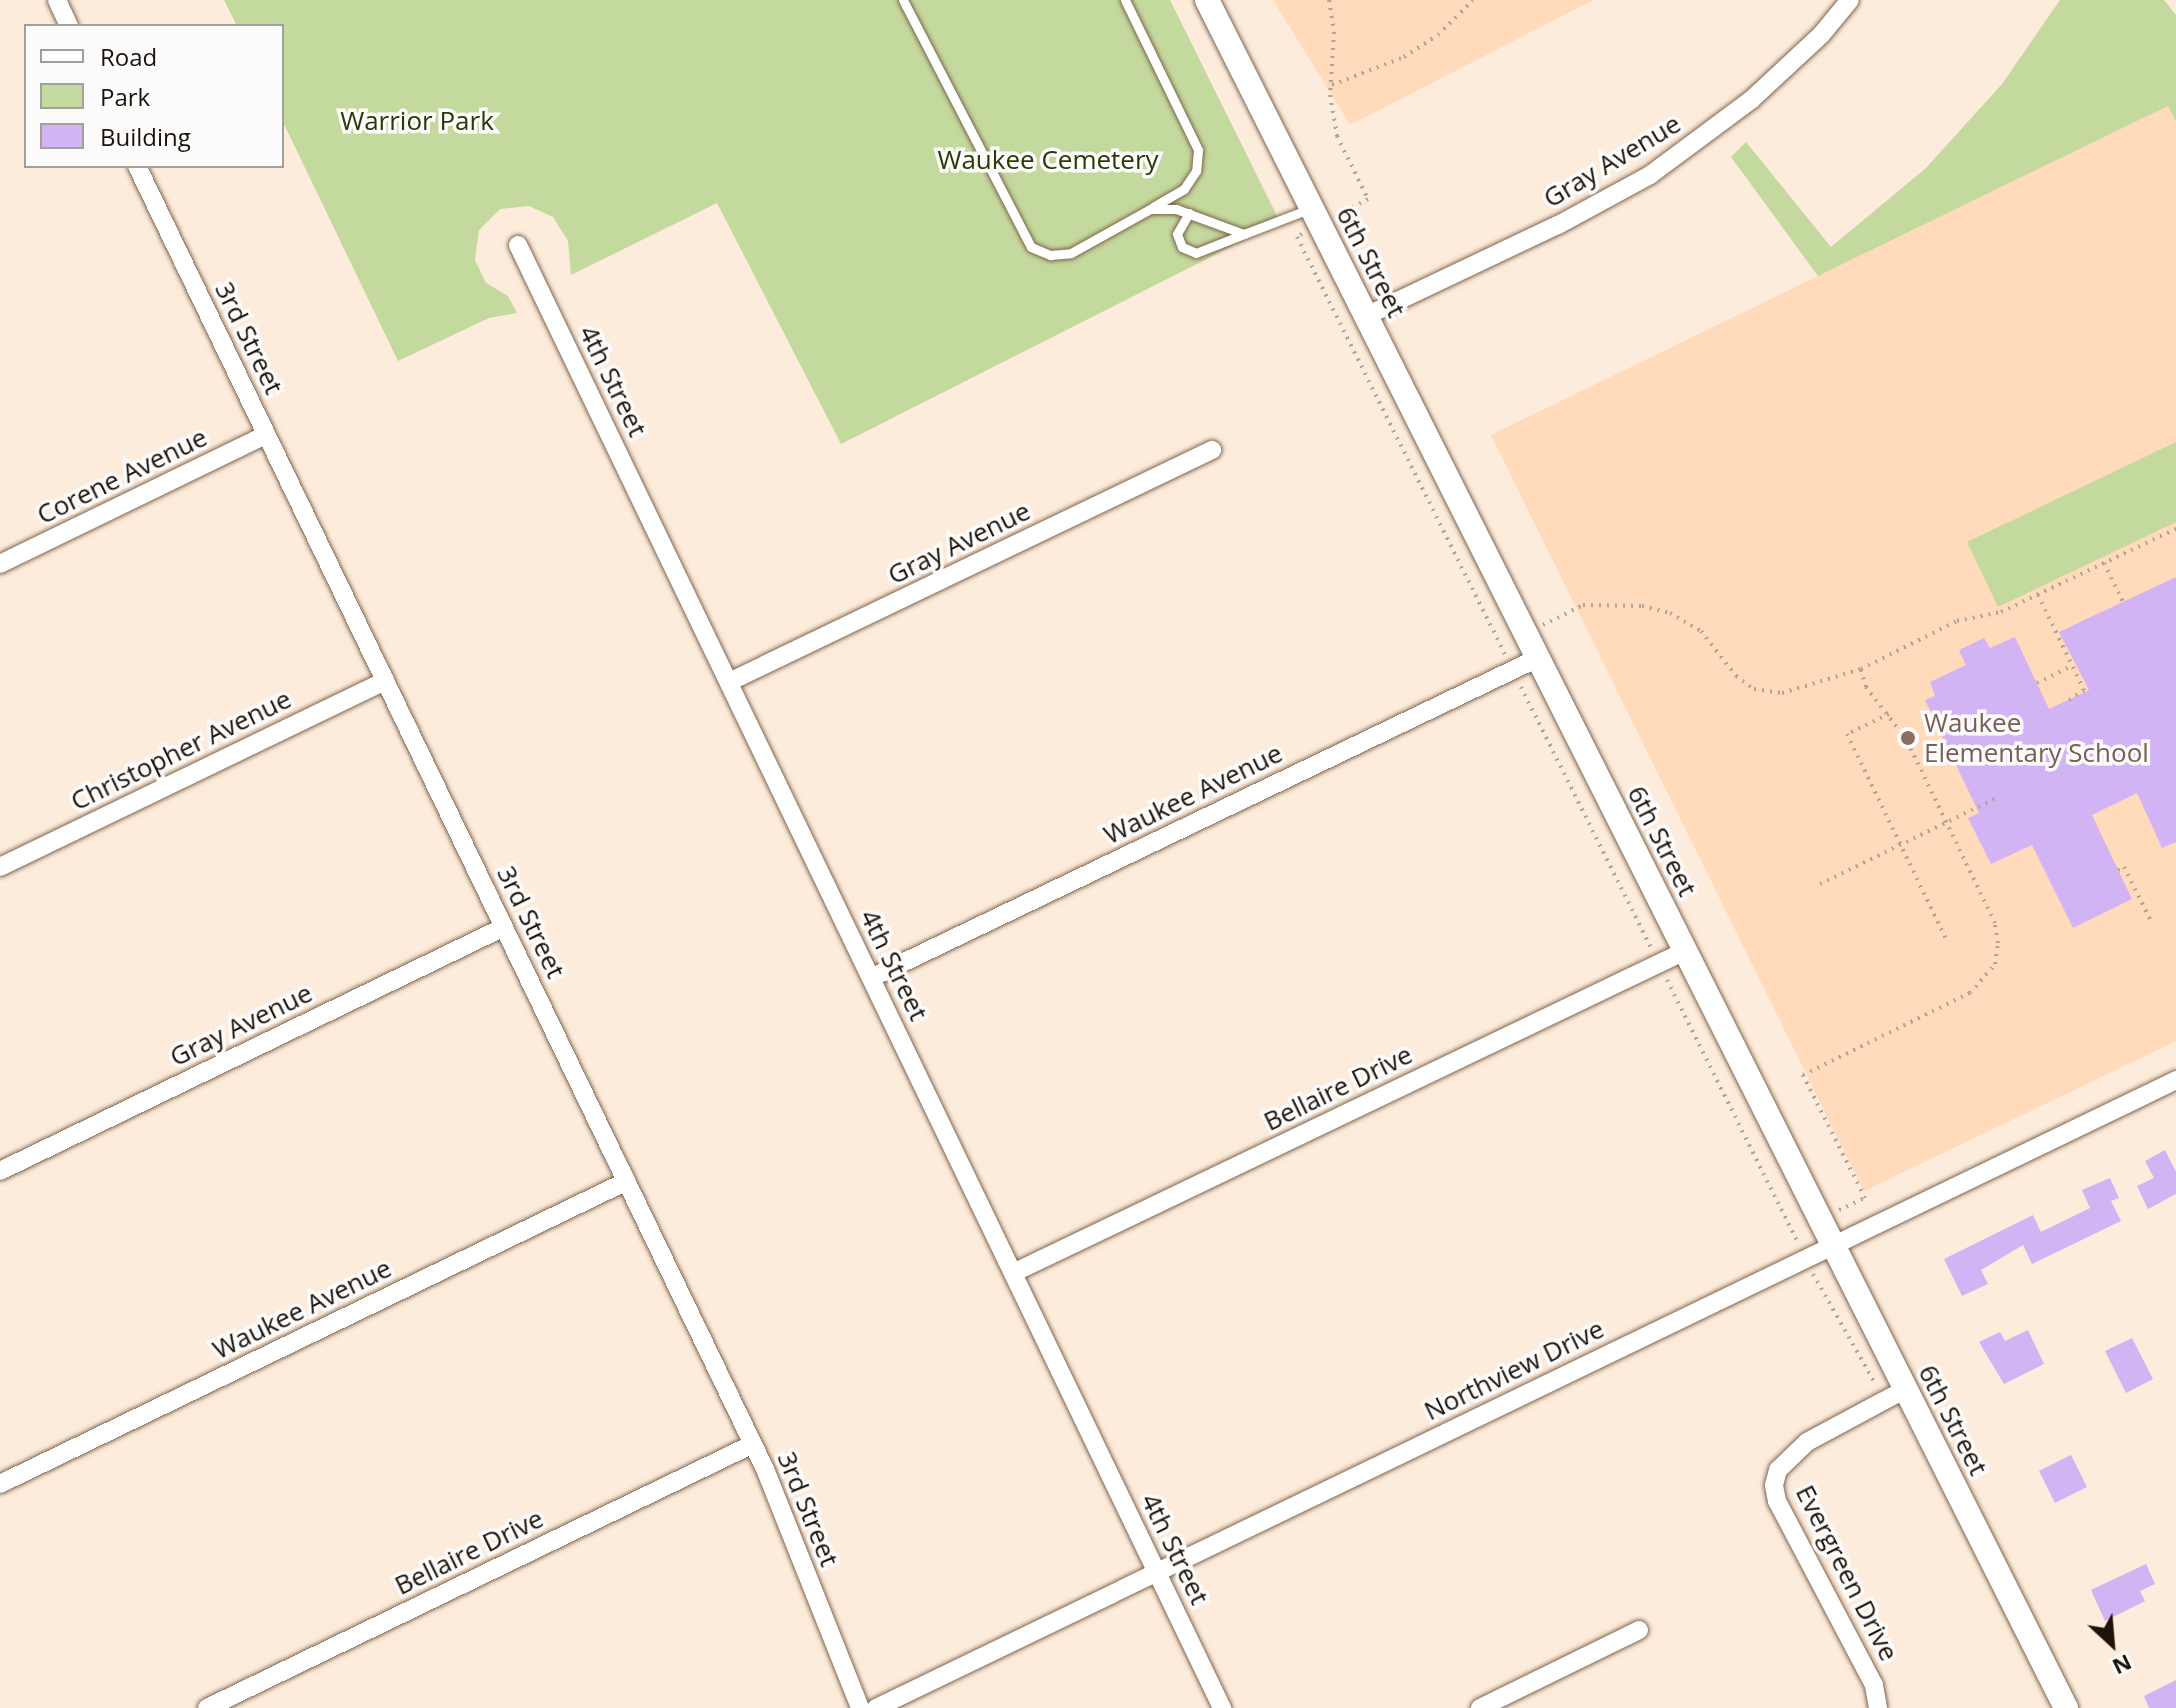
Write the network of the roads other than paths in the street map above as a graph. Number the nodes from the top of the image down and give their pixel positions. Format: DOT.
graph roads {
  1 [pos="57,0"];
  2 [pos="903,0"];
  3 [pos="1125,0"];
  4 [pos="1207,0"];
  5 [pos="1850,0"];
  6 [pos="68,24"];
  7 [pos="138,168"];
  8 [pos="1312,208"];
  9 [pos="1150,209"];
  10 [pos="1189,213"];
  11 [pos="1244,234"];
  12 [pos="518,245"];
  13 [pos="1366,316"];
  14 [pos="266,435"];
  15 [pos="1212,450"];
  16 [pos="0,564"];
  17 [pos="1538,658"];
  18 [pos="385,681"];
  19 [pos="729,682"];
  20 [pos="0,867"];
  21 [pos="504,927"];
  22 [pos="1685,951"];
  23 [pos="871,978"];
  24 [pos="2176,1080"];
  25 [pos="0,1171"];
  26 [pos="627,1181"];
  27 [pos="1833,1245"];
  28 [pos="1013,1273"];
  29 [pos="1906,1389"];
  30 [pos="753,1444"];
  31 [pos="0,1484"];
  32 [pos="1157,1572"];
  33 [pos="1639,1630"];
  34 [pos="207,1708"];
  35 [pos="860,1708"];
  36 [pos="876,1708"];
  37 [pos="1222,1708"];
  38 [pos="1480,1708"];
  39 [pos="1878,1708"];
  40 [pos="2066,1708"];
  1 -- 6 [label="street"];
  2 -- 9 [label="lane"];
  3 -- 9 [label="lane"];
  4 -- 8 [label="main road, 6th Street"];
  5 -- 13 [label="street, Gray Avenue"];
  7 -- 14 [label="street, 3rd Street"];
  8 -- 11 [label="lane"];
  8 -- 13 [label="main road, 6th Street"];
  9 -- 10 [label="lane"];
  10 -- 11 [label="lane"];
  10 -- 11 [label="lane"];
  12 -- 19 [label="street, 4th Street"];
  13 -- 17 [label="main road, 6th Street"];
  14 -- 16 [label="street, Corene Avenue"];
  14 -- 18 [label="street, 3rd Street"];
  15 -- 19 [label="street, Gray Avenue"];
  17 -- 22 [label="main road, 6th Street"];
  17 -- 23 [label="street, Waukee Avenue"];
  18 -- 20 [label="street, Christopher Avenue"];
  18 -- 21 [label="street, 3rd Street"];
  19 -- 23 [label="street, 4th Street"];
  21 -- 25 [label="street, Gray Avenue"];
  21 -- 26 [label="street, 3rd Street"];
  22 -- 27 [label="main road, 6th Street"];
  22 -- 28 [label="street, Bellaire Drive"];
  23 -- 28 [label="street, 4th Street"];
  24 -- 27 [label="street, Northview Drive"];
  26 -- 30 [label="street, 3rd Street"];
  26 -- 31 [label="street, Waukee Avenue"];
  27 -- 29 [label="main road, 6th Street"];
  27 -- 32 [label="street, Northview Drive"];
  28 -- 32 [label="street, 4th Street"];
  29 -- 39 [label="street, Evergreen Drive"];
  29 -- 40 [label="main road, 6th Street"];
  30 -- 34 [label="street, Bellaire Drive"];
  30 -- 35 [label="street, 3rd Street"];
  32 -- 36 [label="street, Northview Drive"];
  32 -- 37 [label="street, 4th Street"];
  33 -- 38 [label="street"];
}
